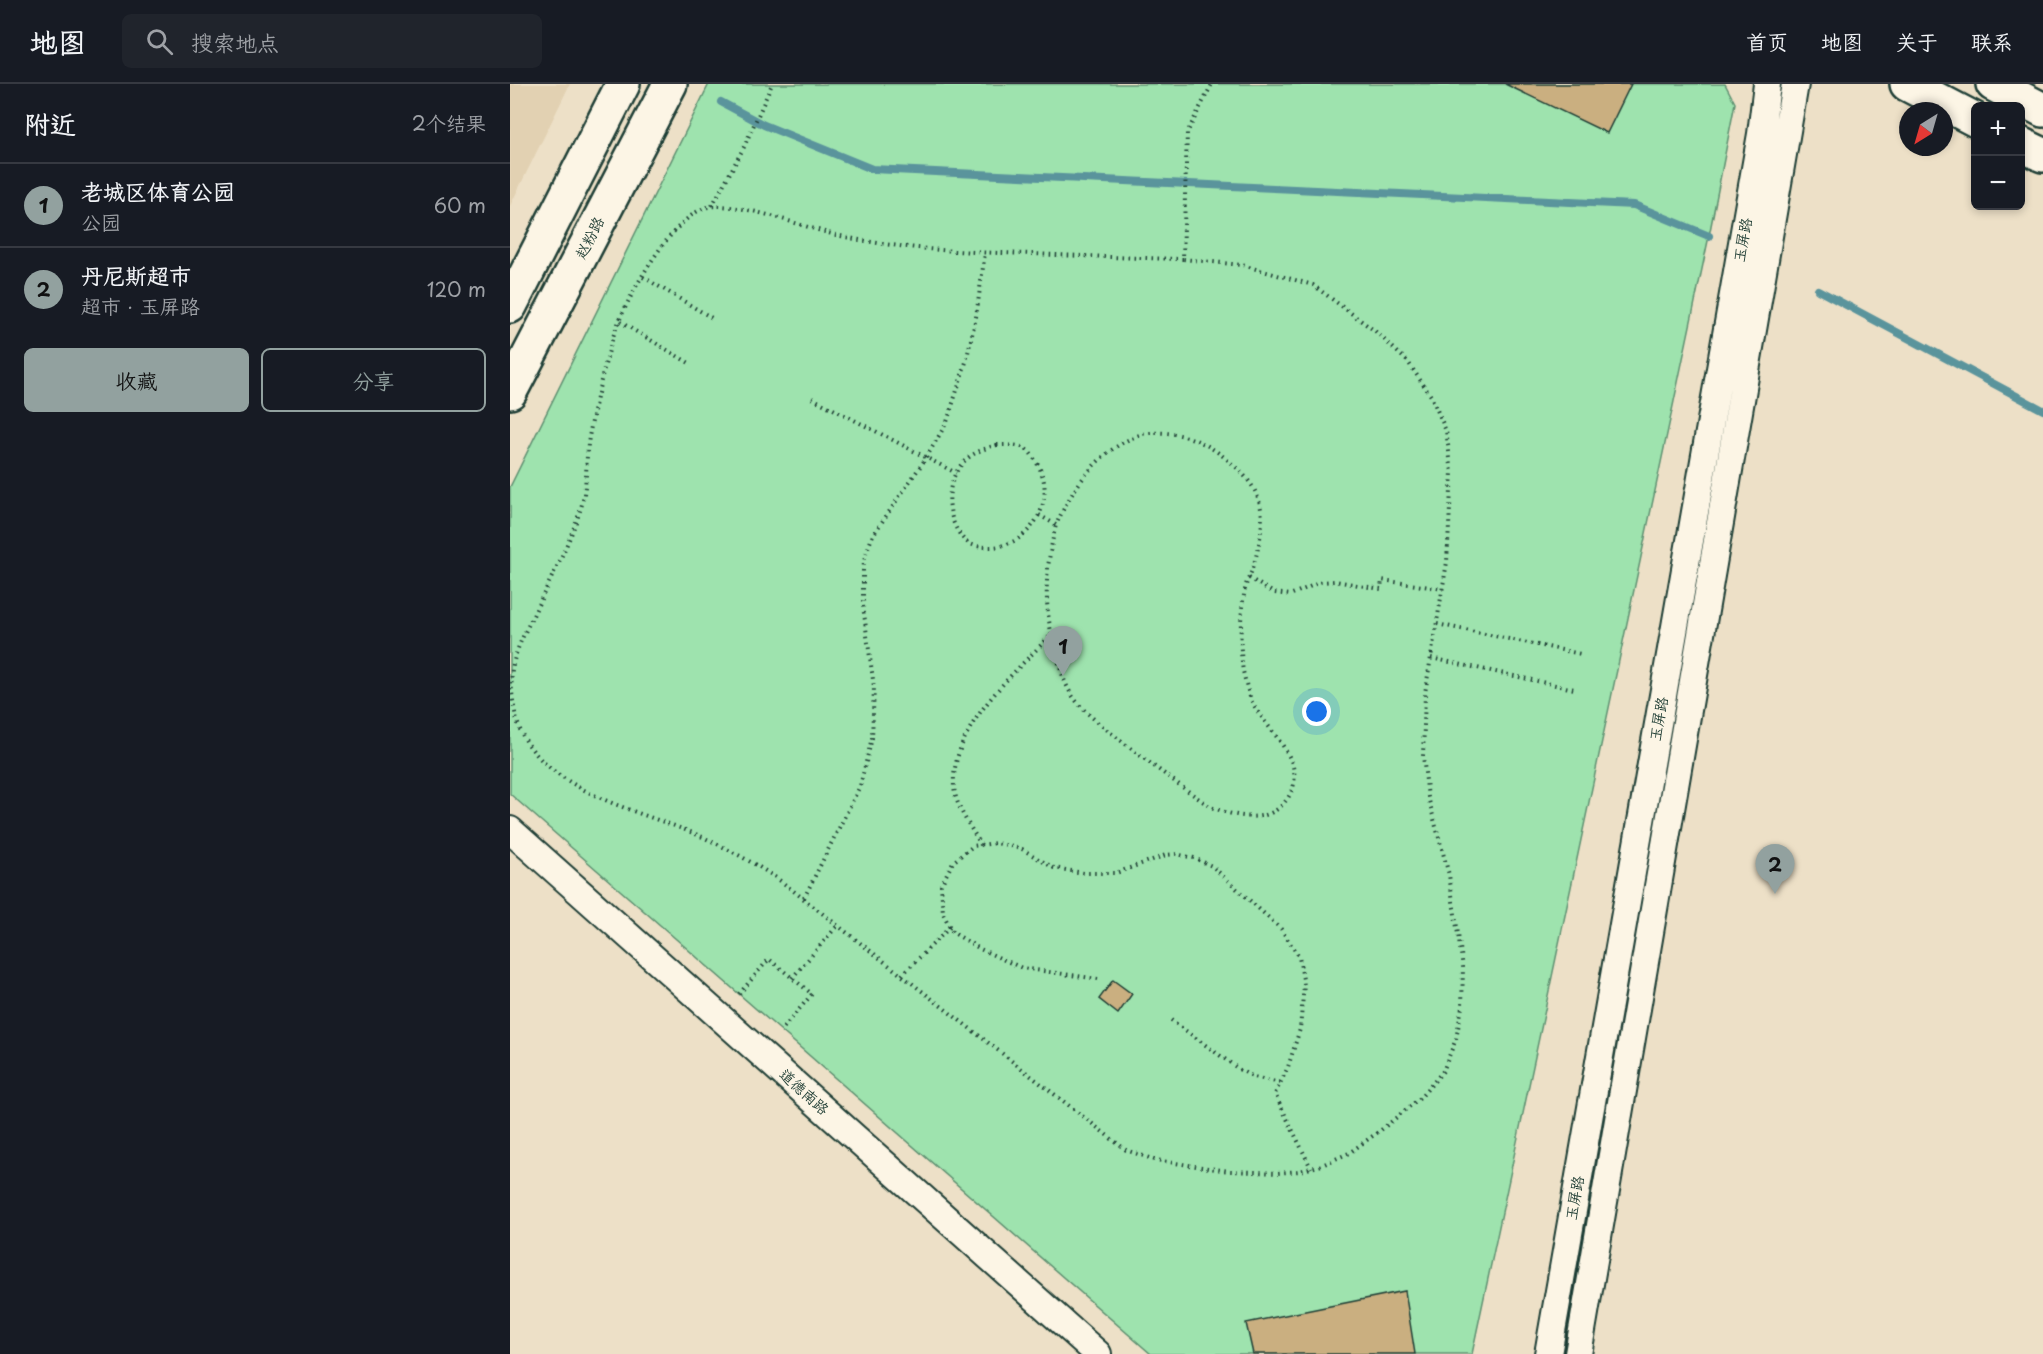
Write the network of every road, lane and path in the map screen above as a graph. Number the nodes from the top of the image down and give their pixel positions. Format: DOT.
graph roads {
  1 [pos="623,84"];
  2 [pos="669,84"];
  3 [pos="772,84"];
  4 [pos="1212,84"];
  5 [pos="1767,84"];
  6 [pos="1795,84"];
  7 [pos="1907,84"];
  8 [pos="1993,84"];
  9 [pos="2043,110"];
  10 [pos="1971,117"];
  11 [pos="2025,146"];
  12 [pos="2043,155"];
  13 [pos="712,206"];
  14 [pos="985,253"];
  15 [pos="1183,259"];
  16 [pos="643,278"];
  17 [pos="510,306"];
  18 [pos="712,318"];
  19 [pos="620,322"];
  20 [pos="691,364"];
  21 [pos="510,392"];
  22 [pos="812,398"];
  23 [pos="926,458"];
  24 [pos="956,473"];
  25 [pos="1039,515"];
  26 [pos="1056,525"];
  27 [pos="1249,578"];
  28 [pos="1443,589"];
  29 [pos="1437,624"];
  30 [pos="1051,635"];
  31 [pos="1581,654"];
  32 [pos="1431,658"];
  33 [pos="1574,689"];
  34 [pos="510,830"];
  35 [pos="981,845"];
  36 [pos="804,898"];
  37 [pos="838,925"];
  38 [pos="950,927"];
  39 [pos="902,975"];
  40 [pos="792,978"];
  41 [pos="1098,979"];
  42 [pos="739,994"];
  43 [pos="1171,1020"];
  44 [pos="781,1031"];
  45 [pos="1280,1083"];
  46 [pos="1311,1168"];
  47 [pos="1098,1354"];
  48 [pos="1548,1354"];
  49 [pos="1578,1354"];
  1 -- 17 [label="street"];
  2 -- 21 [label="street, 赵粉路"];
  3 -- 13 [label="path"];
  4 -- 15 [label="path"];
  5 -- 48 [label="street, 玉屏路"];
  6 -- 49 [label="street, 玉屏路"];
  7 -- 10 [label="street"];
  8 -- 9 [label="street"];
  11 -- 12 [label="street"];
  13 -- 14 [label="path"];
  13 -- 16 [label="path"];
  14 -- 15 [label="path"];
  14 -- 23 [label="path"];
  15 -- 28 [label="path"];
  16 -- 18 [label="path"];
  16 -- 19 [label="path"];
  19 -- 20 [label="path"];
  19 -- 36 [label="path"];
  22 -- 23 [label="path"];
  23 -- 24 [label="path"];
  23 -- 36 [label="path"];
  24 -- 25 [label="path"];
  24 -- 25 [label="path"];
  25 -- 26 [label="path"];
  26 -- 27 [label="path"];
  26 -- 30 [label="path"];
  27 -- 28 [label="path"];
  27 -- 30 [label="path"];
  28 -- 29 [label="path"];
  29 -- 31 [label="path"];
  29 -- 32 [label="path"];
  30 -- 35 [label="path"];
  32 -- 33 [label="path"];
  32 -- 46 [label="path"];
  34 -- 47 [label="street, 道德南路"];
  35 -- 38 [label="path"];
  35 -- 45 [label="path"];
  36 -- 37 [label="path"];
  37 -- 39 [label="path"];
  37 -- 40 [label="path"];
  38 -- 39 [label="path"];
  38 -- 41 [label="path"];
  39 -- 46 [label="path"];
  40 -- 42 [label="path"];
  40 -- 44 [label="path"];
  43 -- 45 [label="path"];
  45 -- 46 [label="path"];
}
